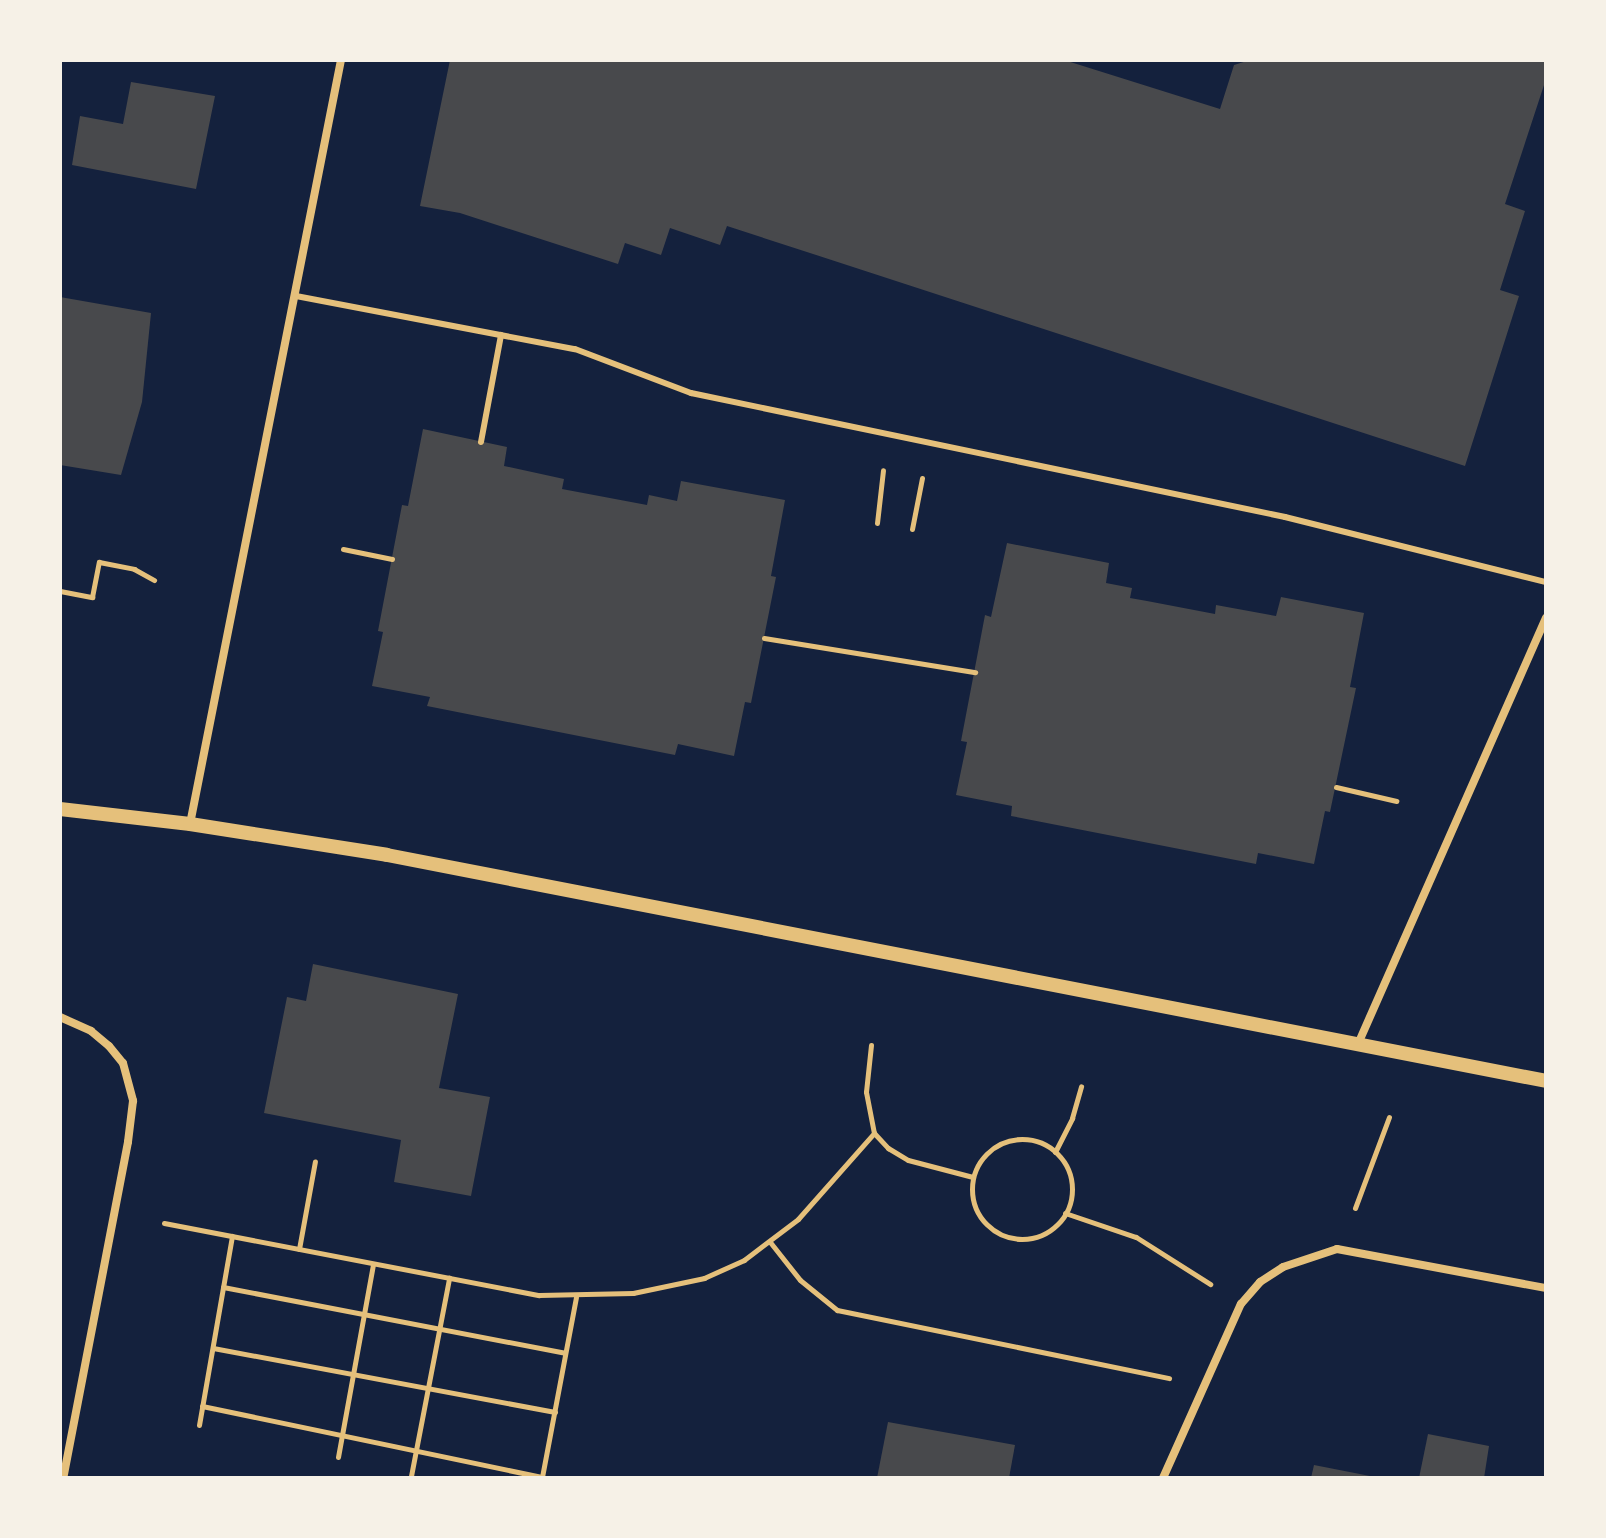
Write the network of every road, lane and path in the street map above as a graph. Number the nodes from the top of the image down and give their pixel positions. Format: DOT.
graph roads {
  1 [pos="341,60"];
  2 [pos="296,296"];
  3 [pos="501,335"];
  4 [pos="481,442"];
  5 [pos="871,467"];
  6 [pos="937,480"];
  7 [pos="877,523"];
  8 [pos="912,529"];
  9 [pos="343,549"];
  10 [pos="392,559"];
  11 [pos="154,580"];
  12 [pos="1546,582"];
  13 [pos="60,591"];
  14 [pos="1546,618"];
  15 [pos="764,638"];
  16 [pos="975,672"];
  17 [pos="1336,787"];
  18 [pos="1396,801"];
  19 [pos="60,809"];
  20 [pos="190,824"];
  21 [pos="60,1017"];
  22 [pos="1358,1044"];
  23 [pos="871,1045"];
  24 [pos="1546,1081"];
  25 [pos="1081,1086"];
  26 [pos="1389,1117"];
  27 [pos="874,1133"];
  28 [pos="1055,1152"];
  29 [pos="315,1161"];
  30 [pos="973,1177"];
  31 [pos="1355,1208"];
  32 [pos="1065,1213"];
  33 [pos="164,1223"];
  34 [pos="232,1236"];
  35 [pos="770,1242"];
  36 [pos="299,1249"];
  37 [pos="373,1264"];
  38 [pos="449,1278"];
  39 [pos="223,1287"];
  40 [pos="1546,1288"];
  41 [pos="576,1297"];
  42 [pos="1241,1304"];
  43 [pos="364,1315"];
  44 [pos="439,1329"];
  45 [pos="213,1348"];
  46 [pos="565,1353"];
  47 [pos="353,1374"];
  48 [pos="1204,1385"];
  49 [pos="428,1389"];
  50 [pos="202,1406"];
  51 [pos="555,1412"];
  52 [pos="199,1425"];
  53 [pos="342,1434"];
  54 [pos="416,1449"];
  55 [pos="338,1457"];
  56 [pos="411,1476"];
  57 [pos="542,1477"];
  58 [pos="63,1478"];
  59 [pos="1163,1478"];
  1 -- 2 [label="street"];
  2 -- 3 [label="lane"];
  2 -- 20 [label="street"];
  3 -- 4 [label="lane"];
  3 -- 12 [label="lane"];
  5 -- 7 [label="path"];
  6 -- 8 [label="path"];
  9 -- 10 [label="path"];
  11 -- 13 [label="path"];
  14 -- 22 [label="street"];
  15 -- 16 [label="path"];
  17 -- 18 [label="path"];
  19 -- 20 [label="street"];
  20 -- 22 [label="street"];
  21 -- 58 [label="street"];
  22 -- 24 [label="street"];
  23 -- 27 [label="path"];
  25 -- 28 [label="path"];
  26 -- 31 [label="path"];
  27 -- 30 [label="path"];
  27 -- 35 [label="path"];
  28 -- 30 [label="path"];
  28 -- 32 [label="path"];
  29 -- 36 [label="path"];
  30 -- 32 [label="path"];
  32 -- 42 [label="path"];
  33 -- 34 [label="path"];
  34 -- 36 [label="path"];
  34 -- 39 [label="path"];
  35 -- 41 [label="path"];
  35 -- 48 [label="path"];
  36 -- 37 [label="path"];
  37 -- 38 [label="path"];
  37 -- 43 [label="path"];
  38 -- 41 [label="path"];
  38 -- 44 [label="path"];
  39 -- 43 [label="path"];
  39 -- 45 [label="path"];
  40 -- 42 [label="street"];
  41 -- 46 [label="path"];
  42 -- 48 [label="street"];
  43 -- 44 [label="path"];
  43 -- 47 [label="path"];
  44 -- 46 [label="path"];
  44 -- 49 [label="path"];
  45 -- 47 [label="path"];
  45 -- 50 [label="path"];
  46 -- 51 [label="path"];
  47 -- 49 [label="path"];
  47 -- 53 [label="path"];
  48 -- 59 [label="street"];
  49 -- 51 [label="path"];
  49 -- 54 [label="path"];
  50 -- 52 [label="path"];
  50 -- 53 [label="path"];
  51 -- 57 [label="path"];
  53 -- 54 [label="path"];
  53 -- 55 [label="path"];
  54 -- 56 [label="path"];
  54 -- 57 [label="path"];
}
